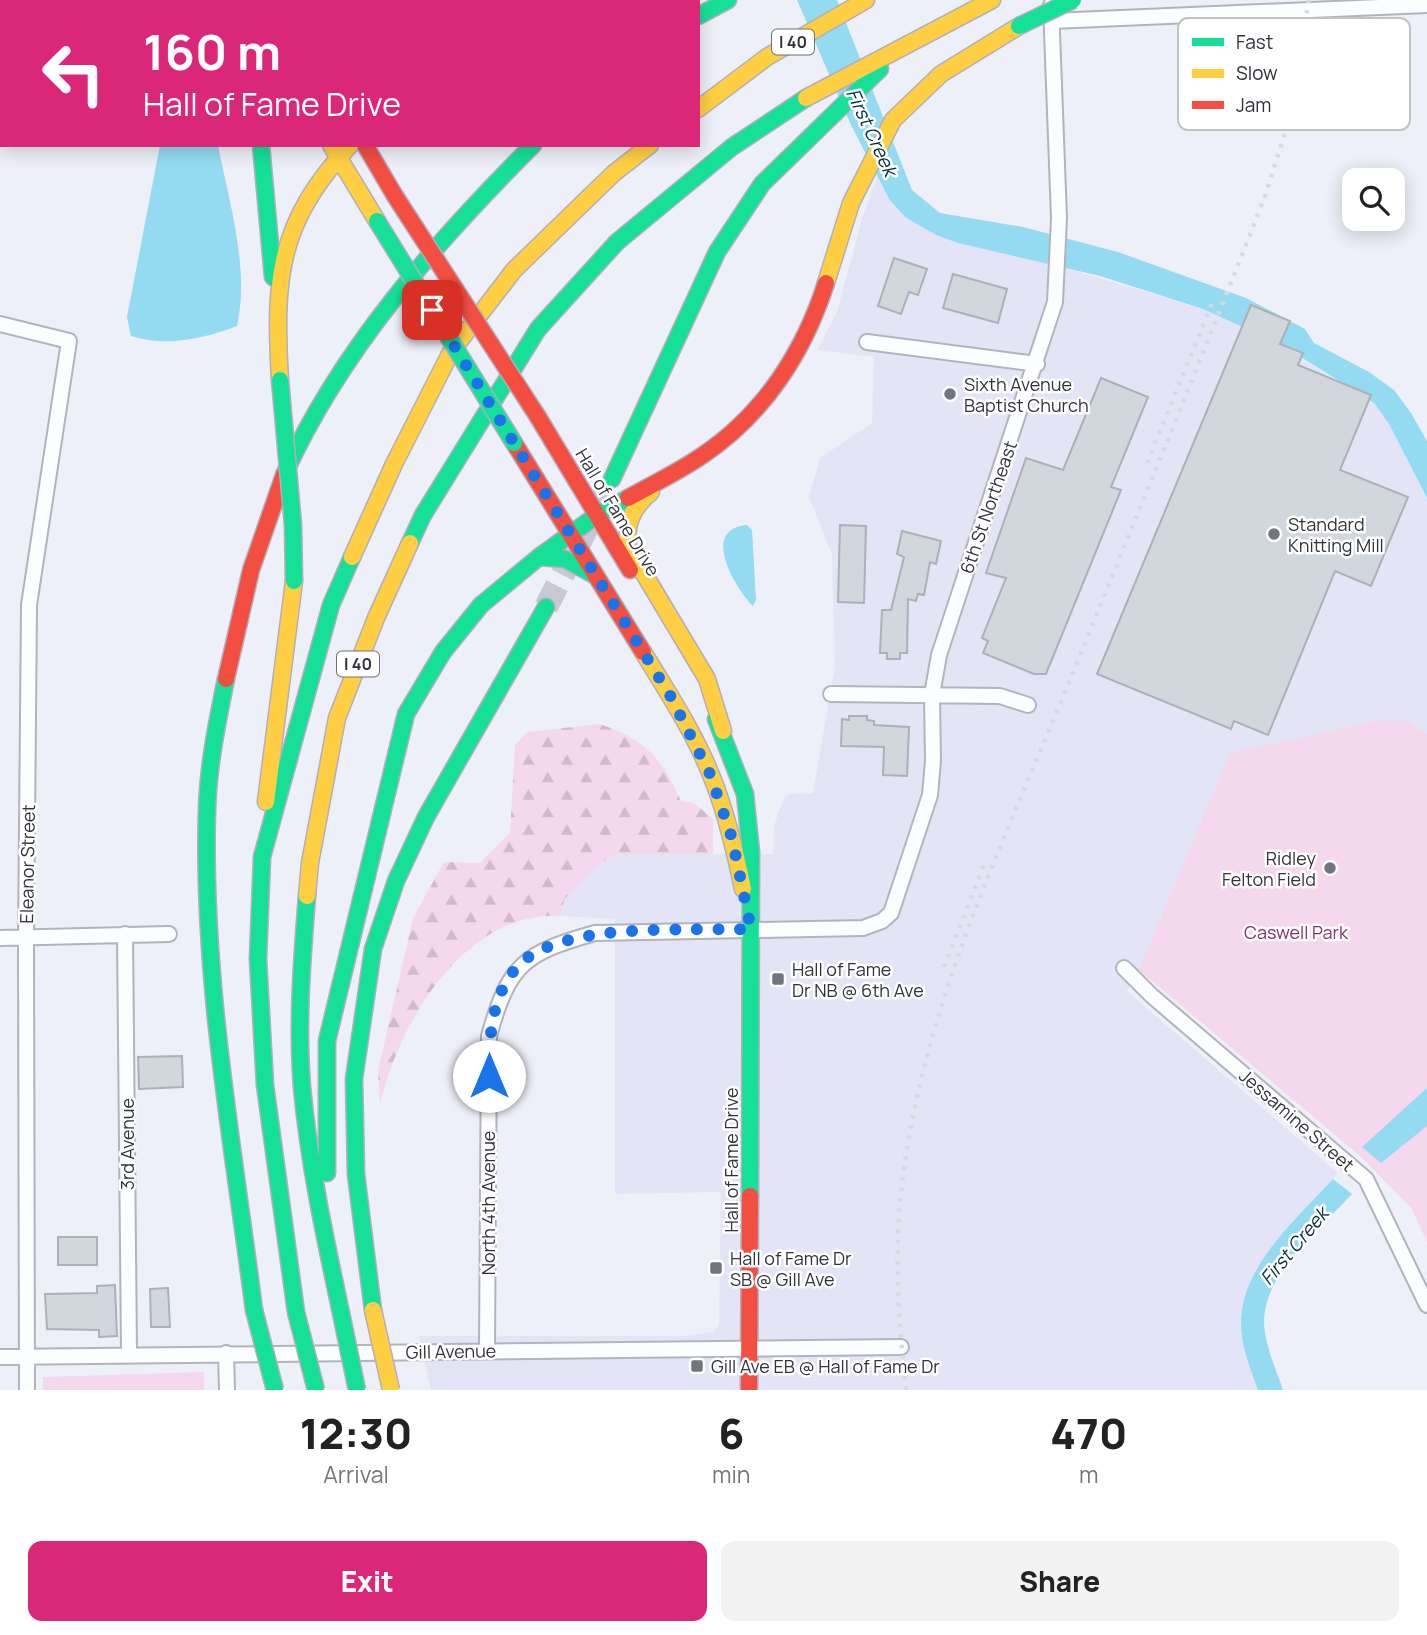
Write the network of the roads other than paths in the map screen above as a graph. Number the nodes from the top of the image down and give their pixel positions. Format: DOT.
graph roads {
  1 [pos="728,0"];
  2 [pos="866,0"];
  3 [pos="992,0"];
  4 [pos="1050,0"];
  5 [pos="1073,0"];
  6 [pos="1427,5"];
  7 [pos="700,15"];
  8 [pos="1052,21"];
  9 [pos="933,30"];
  10 [pos="700,107"];
  11 [pos="261,147"];
  12 [pos="366,147"];
  13 [pos="531,147"];
  14 [pos="647,147"];
  15 [pos="334,151"];
  16 [pos="276,321"];
  17 [pos="0,324"];
  18 [pos="867,342"];
  19 [pos="1037,364"];
  20 [pos="688,464"];
  21 [pos="612,479"];
  22 [pos="597,514"];
  23 [pos="570,533"];
  24 [pos="539,558"];
  25 [pos="596,576"];
  26 [pos="546,607"];
  27 [pos="831,694"];
  28 [pos="932,695"];
  29 [pos="1028,705"];
  30 [pos="723,731"];
  31 [pos="262,857"];
  32 [pos="882,921"];
  33 [pos="751,929"];
  34 [pos="125,934"];
  35 [pos="169,934"];
  36 [pos="0,938"];
  37 [pos="26,938"];
  38 [pos="1124,968"];
  39 [pos="331,1266"];
  40 [pos="1427,1305"];
  41 [pos="749,1347"];
  42 [pos="901,1347"];
  43 [pos="487,1351"];
  44 [pos="226,1353"];
  45 [pos="129,1354"];
  46 [pos="27,1356"];
  47 [pos="0,1357"];
  48 [pos="27,1390"];
  49 [pos="227,1390"];
  50 [pos="275,1390"];
  51 [pos="316,1390"];
  52 [pos="357,1390"];
  53 [pos="391,1390"];
  54 [pos="749,1390"];
  1 -- 7 [label="main road"];
  2 -- 10 [label="main road, I 40"];
  3 -- 9 [label="main road, I 40"];
  4 -- 8 [label="street, 6th St Northeast"];
  5 -- 20 [label="main road, bridge"];
  6 -- 8 [label="street"];
  8 -- 19 [label="street, 6th St Northeast"];
  9 -- 21 [label="main road"];
  9 -- 39 [label="main road, I 40"];
  11 -- 16 [label="main road"];
  12 -- 22 [label="main road, Hall of Fame Drive, bridge"];
  13 -- 50 [label="main road, bridge"];
  14 -- 31 [label="main road, I 40"];
  15 -- 16 [label="main road"];
  15 -- 23 [label="main road, Hall of Fame Drive, bridge"];
  16 -- 31 [label="main road, bridge"];
  17 -- 37 [label="street, Eleanor Street"];
  18 -- 19 [label="street"];
  19 -- 28 [label="street, 6th St Northeast"];
  20 -- 22 [label="main road"];
  20 -- 30 [label="main road"];
  22 -- 23 [label="main road"];
  22 -- 30 [label="main road, Hall of Fame Drive"];
  23 -- 24 [label="main road"];
  23 -- 25 [label="main road, Hall of Fame Drive"];
  24 -- 25 [label="main road"];
  24 -- 39 [label="main road"];
  25 -- 33 [label="main road, Hall of Fame Drive"];
  26 -- 53 [label="main road, bridge"];
  27 -- 28 [label="street"];
  28 -- 29 [label="street"];
  28 -- 32 [label="street, 6th St Northeast"];
  30 -- 33 [label="main road, Hall of Fame Drive"];
  31 -- 51 [label="main road, I 40, bridge"];
  32 -- 33 [label="street, North 4th Avenue"];
  33 -- 41 [label="main road, Hall of Fame Drive"];
  33 -- 43 [label="street, North 4th Avenue"];
  34 -- 35 [label="street"];
  34 -- 37 [label="street"];
  34 -- 45 [label="street, 3rd Avenue"];
  36 -- 37 [label="street"];
  37 -- 46 [label="street, Eleanor Street"];
  38 -- 40 [label="street, Jessamine Street"];
  39 -- 52 [label="main road, I 40, bridge"];
  41 -- 42 [label="street, Gill Avenue"];
  41 -- 43 [label="street, Gill Avenue"];
  41 -- 54 [label="main road, Hall of Fame Drive"];
  43 -- 44 [label="street, Gill Avenue"];
  44 -- 45 [label="street, Gill Avenue"];
  44 -- 49 [label="street"];
  45 -- 46 [label="street, Gill Avenue"];
  46 -- 47 [label="street, Gill Avenue"];
  46 -- 48 [label="street, Eleanor Street"];
}
